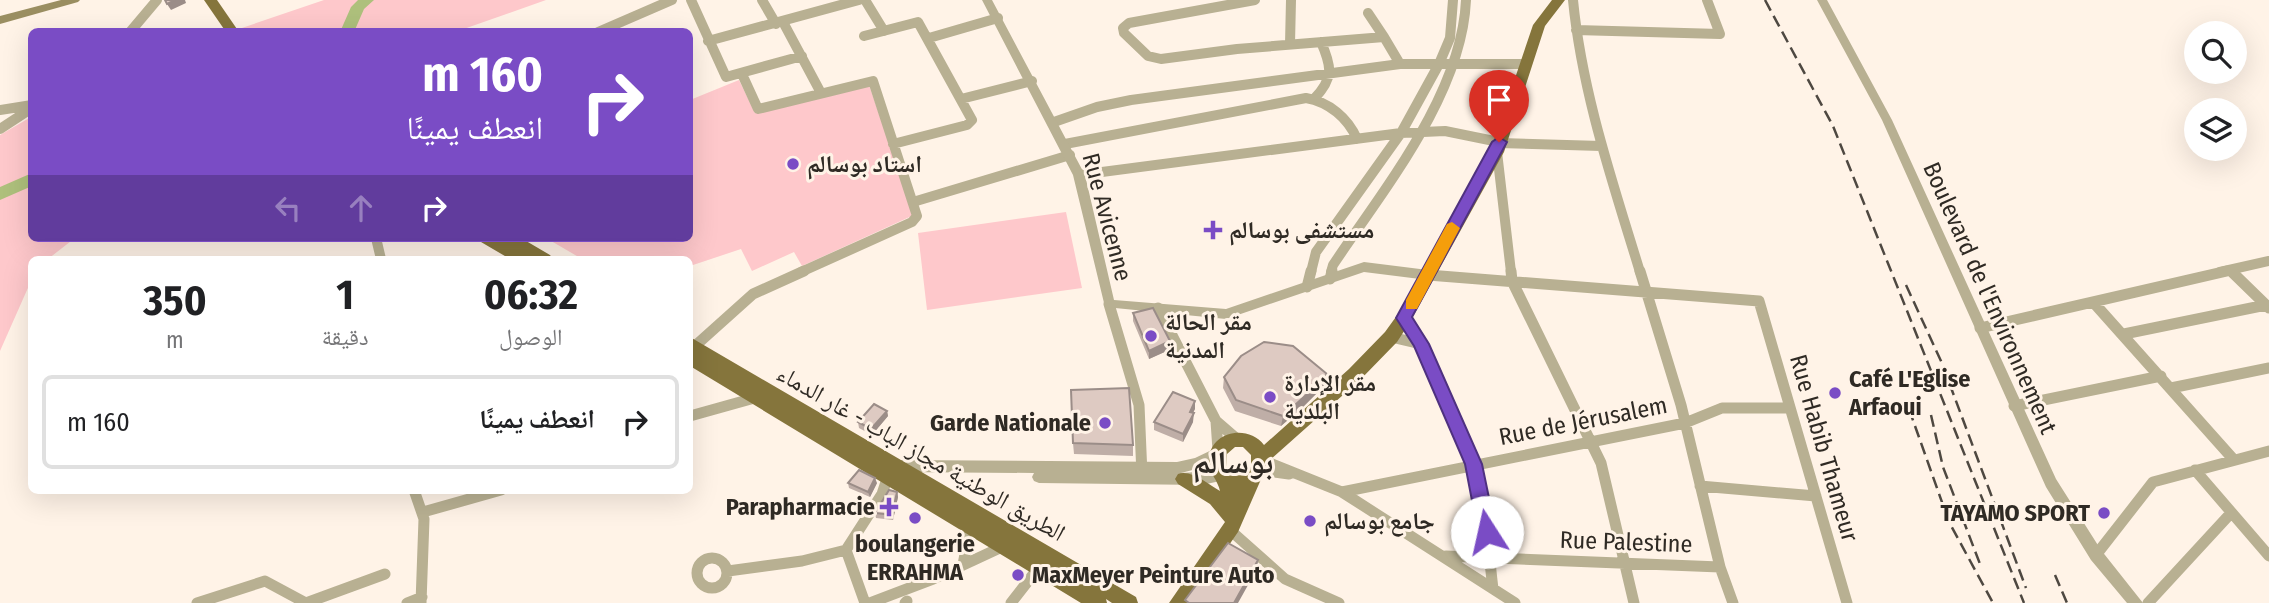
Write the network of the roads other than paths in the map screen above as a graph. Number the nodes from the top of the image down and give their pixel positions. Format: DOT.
graph roads {
  1 [pos="156,0"];
  2 [pos="672,0"];
  3 [pos="691,0"];
  4 [pos="762,0"];
  5 [pos="859,0"];
  6 [pos="865,0"];
  7 [pos="987,0"];
  8 [pos="1255,0"];
  9 [pos="1292,0"];
  10 [pos="1453,0"];
  11 [pos="1466,0"];
  12 [pos="1559,0"];
  13 [pos="1573,0"];
  14 [pos="1707,0"];
  15 [pos="1822,0"];
  16 [pos="70,1"];
  17 [pos="844,2"];
  18 [pos="216,4"];
  19 [pos="1368,13"];
  20 [pos="998,18"];
  21 [pos="0,20"];
  22 [pos="779,23"];
  23 [pos="133,28"];
  24 [pos="231,28"];
  25 [pos="607,28"];
  26 [pos="1576,30"];
  27 [pos="884,31"];
  28 [pos="864,36"];
  29 [pos="1384,37"];
  30 [pos="929,38"];
  31 [pos="708,41"];
  32 [pos="1321,41"];
  33 [pos="1290,44"];
  34 [pos="802,56"];
  35 [pos="1400,64"];
  36 [pos="1438,64"];
  37 [pos="1524,64"];
  38 [pos="1452,65"];
  39 [pos="1334,73"];
  40 [pos="742,74"];
  41 [pos="1032,80"];
  42 [pos="821,93"];
  43 [pos="961,99"];
  44 [pos="1314,99"];
  45 [pos="28,107"];
  46 [pos="0,110"];
  47 [pos="28,110"];
  48 [pos="1054,122"];
  49 [pos="0,130"];
  50 [pos="1418,132"];
  51 [pos="1401,133"];
  52 [pos="1357,139"];
  53 [pos="893,144"];
  54 [pos="1065,144"];
  55 [pos="1498,146"];
  56 [pos="1601,146"];
  57 [pos="1070,155"];
  58 [pos="1079,175"];
  59 [pos="913,202"];
  60 [pos="493,242"];
  61 [pos="516,242"];
  62 [pos="518,256"];
  63 [pos="540,256"];
  64 [pos="2269,261"];
  65 [pos="2230,270"];
  66 [pos="1428,275"];
  67 [pos="1330,279"];
  68 [pos="1512,281"];
  69 [pos="1307,287"];
  70 [pos="1645,290"];
  71 [pos="2094,303"];
  72 [pos="1109,304"];
  73 [pos="2268,307"];
  74 [pos="1158,308"];
  75 [pos="1404,318"];
  76 [pos="1980,328"];
  77 [pos="2124,334"];
  78 [pos="1391,337"];
  79 [pos="1421,344"];
  80 [pos="693,347"];
  81 [pos="693,350"];
  82 [pos="2269,368"];
  83 [pos="2161,376"];
  84 [pos="2171,388"];
  85 [pos="763,396"];
  86 [pos="2014,406"];
  87 [pos="1790,408"];
  88 [pos="693,415"];
  89 [pos="1216,421"];
  90 [pos="1685,423"];
  91 [pos="1591,440"];
  92 [pos="1217,452"];
  93 [pos="2269,452"];
  94 [pos="1255,458"];
  95 [pos="2234,460"];
  96 [pos="1473,464"];
  97 [pos="2195,470"];
  98 [pos="1142,474"];
  99 [pos="900,475"];
  100 [pos="1226,477"];
  101 [pos="1184,479"];
  102 [pos="1700,486"];
  103 [pos="1342,492"];
  104 [pos="416,494"];
  105 [pos="487,494"];
  106 [pos="1816,496"];
  107 [pos="423,512"];
  108 [pos="2231,513"];
  109 [pos="1232,523"];
  110 [pos="970,526"];
  111 [pos="1004,546"];
  112 [pos="846,550"];
  113 [pos="2096,555"];
  114 [pos="2269,555"];
  115 [pos="1446,556"];
  116 [pos="1491,558"];
  117 [pos="1625,563"];
  118 [pos="963,565"];
  119 [pos="1039,567"];
  120 [pos="1720,567"];
  121 [pos="728,571"];
  122 [pos="385,573"];
  123 [pos="1493,589"];
  124 [pos="421,600"];
  125 [pos="905,600"];
  126 [pos="1093,602"];
  127 [pos="197,603"];
  128 [pos="306,603"];
  129 [pos="407,603"];
  130 [pos="867,603"];
  131 [pos="1011,603"];
  132 [pos="1129,603"];
  133 [pos="1178,603"];
  134 [pos="1339,603"];
  135 [pos="1515,603"];
  136 [pos="1634,603"];
  137 [pos="1733,603"];
  138 [pos="1847,603"];
  139 [pos="2136,603"];
  140 [pos="2148,603"];
  1 -- 23 [label="street"];
  2 -- 25 [label="street"];
  3 -- 31 [label="street"];
  4 -- 22 [label="street"];
  5 -- 17 [label="street"];
  6 -- 27 [label="street"];
  7 -- 20 [label="street, Rue Avicenne"];
  8 -- 33 [label="street"];
  9 -- 33 [label="street"];
  10 -- 36 [label="street"];
  11 -- 38 [label="street"];
  12 -- 37 [label="main road"];
  13 -- 26 [label="street"];
  14 -- 26 [label="street"];
  15 -- 76 [label="street, Boulevard de l'Environnement"];
  16 -- 21 [label="main road"];
  17 -- 22 [label="street"];
  18 -- 24 [label="main road"];
  19 -- 29 [label="street"];
  20 -- 30 [label="street"];
  20 -- 41 [label="street, Rue Avicenne"];
  22 -- 31 [label="street"];
  22 -- 34 [label="street"];
  26 -- 56 [label="street"];
  27 -- 28 [label="street"];
  27 -- 30 [label="street"];
  29 -- 32 [label="street"];
  29 -- 35 [label="street"];
  30 -- 43 [label="street"];
  31 -- 40 [label="street"];
  32 -- 33 [label="street"];
  32 -- 39 [label="street"];
  34 -- 40 [label="street"];
  34 -- 42 [label="street"];
  35 -- 36 [label="street"];
  35 -- 39 [label="street"];
  36 -- 38 [label="street"];
  36 -- 51 [label="street"];
  37 -- 38 [label="street"];
  37 -- 55 [label="main road"];
  38 -- 50 [label="street"];
  39 -- 44 [label="street"];
  39 -- 48 [label="street"];
  40 -- 42 [label="street"];
  41 -- 43 [label="street"];
  41 -- 48 [label="street, Rue Avicenne"];
  42 -- 53 [label="street"];
  43 -- 53 [label="street"];
  44 -- 52 [label="street"];
  44 -- 54 [label="street"];
  45 -- 46 [label="street"];
  47 -- 49 [label="street"];
  48 -- 54 [label="street, Rue Avicenne"];
  50 -- 51 [label="street"];
  50 -- 55 [label="street"];
  50 -- 67 [label="street"];
  51 -- 52 [label="street"];
  51 -- 69 [label="street"];
  52 -- 58 [label="street"];
  53 -- 59 [label="street"];
  54 -- 57 [label="street, Rue Avicenne"];
  55 -- 56 [label="street"];
  55 -- 66 [label="main road"];
  55 -- 68 [label="street"];
  56 -- 70 [label="street"];
  57 -- 58 [label="street, Rue Avicenne"];
  57 -- 59 [label="street"];
  58 -- 72 [label="street, Rue Avicenne"];
  59 -- 80 [label="street"];
  60 -- 62 [label="main road"];
  61 -- 63 [label="main road"];
  64 -- 65 [label="street"];
  65 -- 71 [label="street"];
  65 -- 73 [label="street"];
  66 -- 67 [label="street, Rue Avicenne"];
  66 -- 68 [label="street"];
  66 -- 75 [label="main road"];
  67 -- 69 [label="street, Rue Avicenne"];
  68 -- 70 [label="street"];
  68 -- 91 [label="street"];
  69 -- 74 [label="street, Rue Avicenne"];
  70 -- 87 [label="street, Rue Habib Thameur"];
  70 -- 90 [label="street"];
  71 -- 76 [label="street"];
  71 -- 77 [label="street"];
  72 -- 74 [label="street, Rue Avicenne"];
  72 -- 98 [label="street"];
  73 -- 77 [label="street"];
  74 -- 89 [label="street"];
  75 -- 78 [label="main road"];
  75 -- 79 [label="street"];
  76 -- 86 [label="street, Boulevard de l'Environnement"];
  77 -- 83 [label="street"];
  78 -- 79 [label="street"];
  78 -- 94 [label="main road"];
  79 -- 96 [label="street"];
  81 -- 85 [label="main road, الطريق الوطنية مجاز الباب - غار الدماء"];
  82 -- 84 [label="street"];
  83 -- 84 [label="street"];
  83 -- 86 [label="street"];
  84 -- 95 [label="street"];
  85 -- 88 [label="street"];
  85 -- 99 [label="main road, الطريق الوطنية مجاز الباب - غار الدماء"];
  86 -- 113 [label="street, Boulevard de l'Environnement"];
  87 -- 90 [label="street, Rue de Jérusalem"];
  87 -- 106 [label="street, Rue Habib Thameur"];
  89 -- 92 [label="street"];
  89 -- 94 [label="street"];
  90 -- 91 [label="street, Rue de Jérusalem"];
  90 -- 102 [label="street"];
  91 -- 96 [label="street, Rue de Jérusalem"];
  91 -- 117 [label="street"];
  92 -- 94 [label="main road"];
  92 -- 98 [label="street"];
  92 -- 100 [label="main road"];
  93 -- 95 [label="street"];
  94 -- 100 [label="main road"];
  94 -- 103 [label="street"];
  94 -- 109 [label="main road"];
  95 -- 97 [label="street"];
  96 -- 103 [label="street, Rue de Jérusalem"];
  96 -- 116 [label="street"];
  97 -- 108 [label="street"];
  97 -- 113 [label="street"];
  98 -- 99 [label="street"];
  98 -- 101 [label="street"];
  99 -- 110 [label="main road, الطريق الوطنية مجاز الباب - غار الدماء"];
  99 -- 112 [label="street"];
  99 -- 132 [label="main road, الطريق الوطنية مجاز الباب - غار الدماء"];
  100 -- 101 [label="street"];
  100 -- 109 [label="main road"];
  101 -- 109 [label="main road"];
  102 -- 106 [label="street"];
  102 -- 120 [label="street"];
  103 -- 115 [label="street"];
  104 -- 107 [label="street"];
  105 -- 107 [label="street"];
  106 -- 138 [label="street, Rue Habib Thameur"];
  107 -- 124 [label="street"];
  108 -- 114 [label="street"];
  108 -- 140 [label="street"];
  109 -- 133 [label="main road"];
  109 -- 134 [label="street"];
  110 -- 111 [label="main road, الطريق الوطنية مجاز الباب - غار الدماء"];
  110 -- 118 [label="street"];
  111 -- 118 [label="street"];
  111 -- 119 [label="main road, الطريق الوطنية مجاز الباب - غار الدماء"];
  112 -- 121 [label="street"];
  112 -- 130 [label="street"];
  113 -- 139 [label="street, Boulevard de l'Environnement"];
  115 -- 116 [label="street, Rue Palestine"];
  115 -- 123 [label="street"];
  116 -- 117 [label="street, Rue Palestine"];
  116 -- 123 [label="street"];
  117 -- 120 [label="street, Rue Palestine"];
  117 -- 136 [label="street"];
  118 -- 125 [label="street"];
  119 -- 126 [label="main road, الطريق الوطنية مجاز الباب - غار الدماء"];
  119 -- 131 [label="street"];
  120 -- 137 [label="street"];
  122 -- 128 [label="street"];
  123 -- 135 [label="street"];
  124 -- 129 [label="street"];
  125 -- 130 [label="street"];
  127 -- 128 [label="street"];
}
